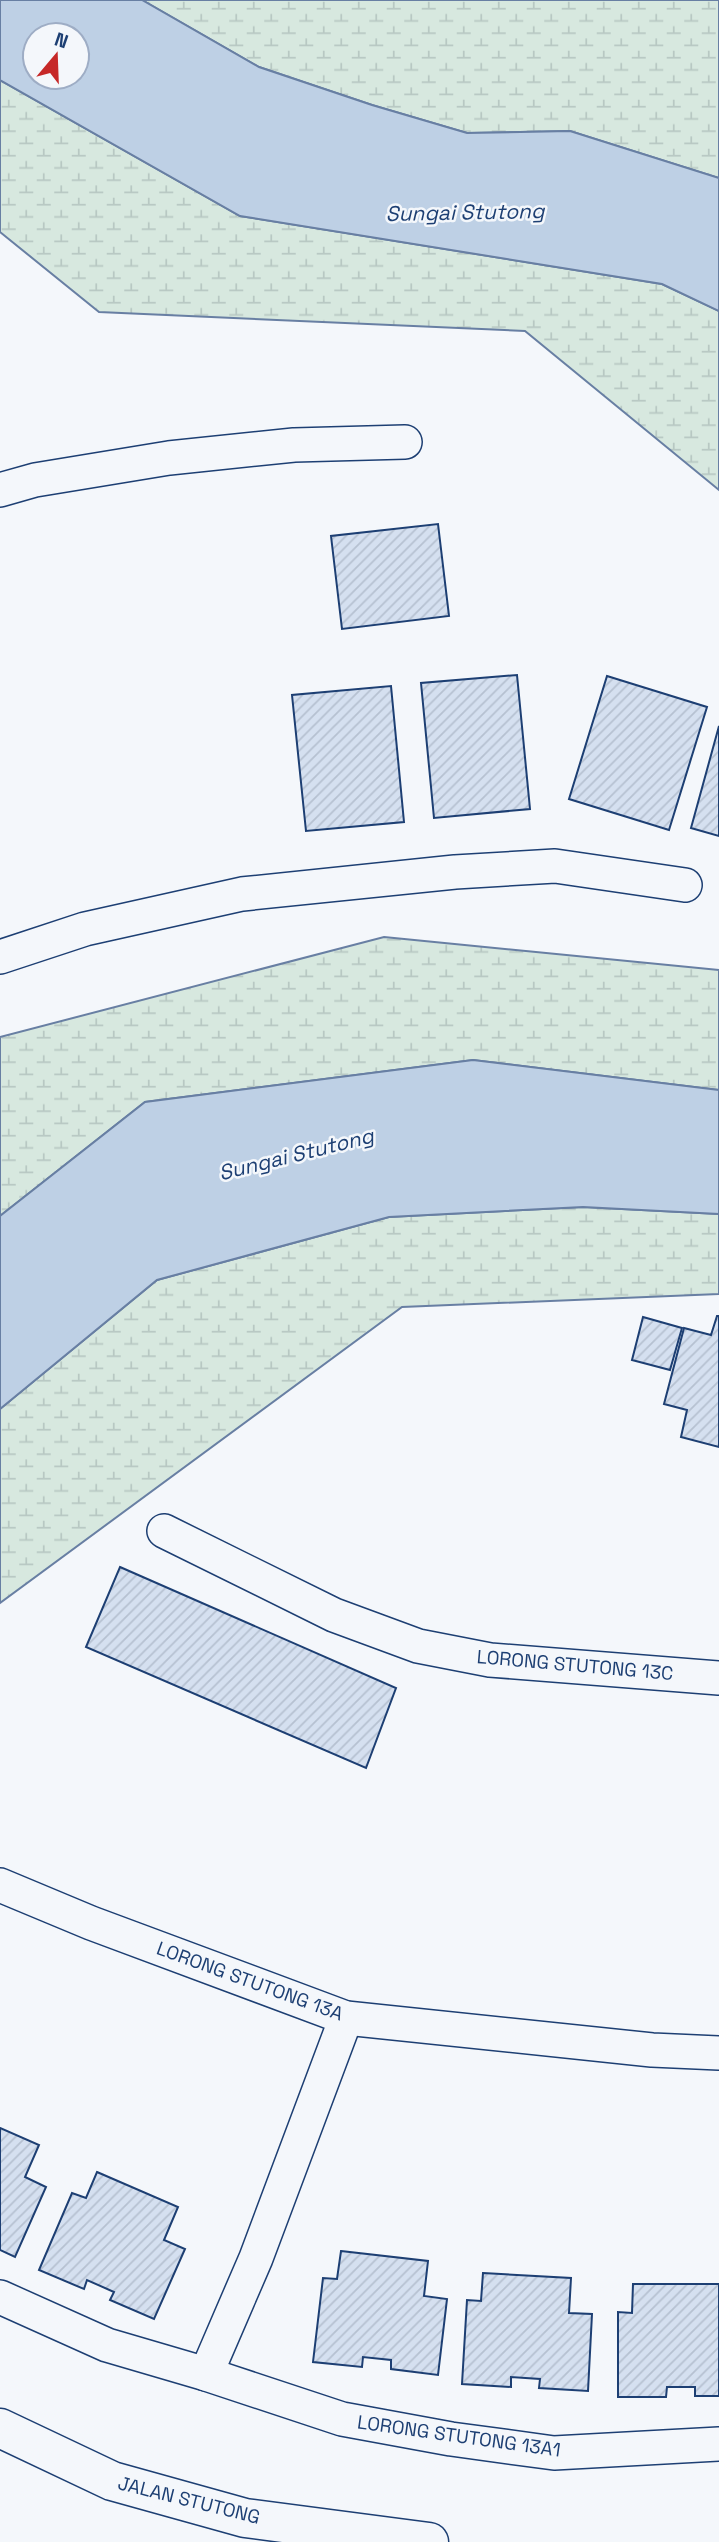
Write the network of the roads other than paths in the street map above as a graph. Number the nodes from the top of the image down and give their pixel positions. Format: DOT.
graph roads {
  1 [pos="405,442"];
  2 [pos="0,490"];
  3 [pos="685,885"];
  4 [pos="0,957"];
  5 [pos="164,1531"];
  6 [pos="719,1678"];
  7 [pos="0,1885"];
  8 [pos="346,2018"];
  9 [pos="719,2053"];
  10 [pos="0,2297"];
  11 [pos="206,2374"];
  12 [pos="0,2428"];
  13 [pos="719,2444"];
  14 [pos="429,2542"];
  1 -- 2 [label="street"];
  3 -- 4 [label="street"];
  5 -- 6 [label="street, LORONG STUTONG 13C"];
  7 -- 8 [label="street, LORONG STUTONG 13A"];
  8 -- 9 [label="street, LORONG STUTONG 13A"];
  8 -- 11 [label="street"];
  10 -- 11 [label="street, LORONG STUTONG 13A1"];
  11 -- 13 [label="street, LORONG STUTONG 13A1"];
  12 -- 14 [label="main road, JALAN STUTONG"];
}
